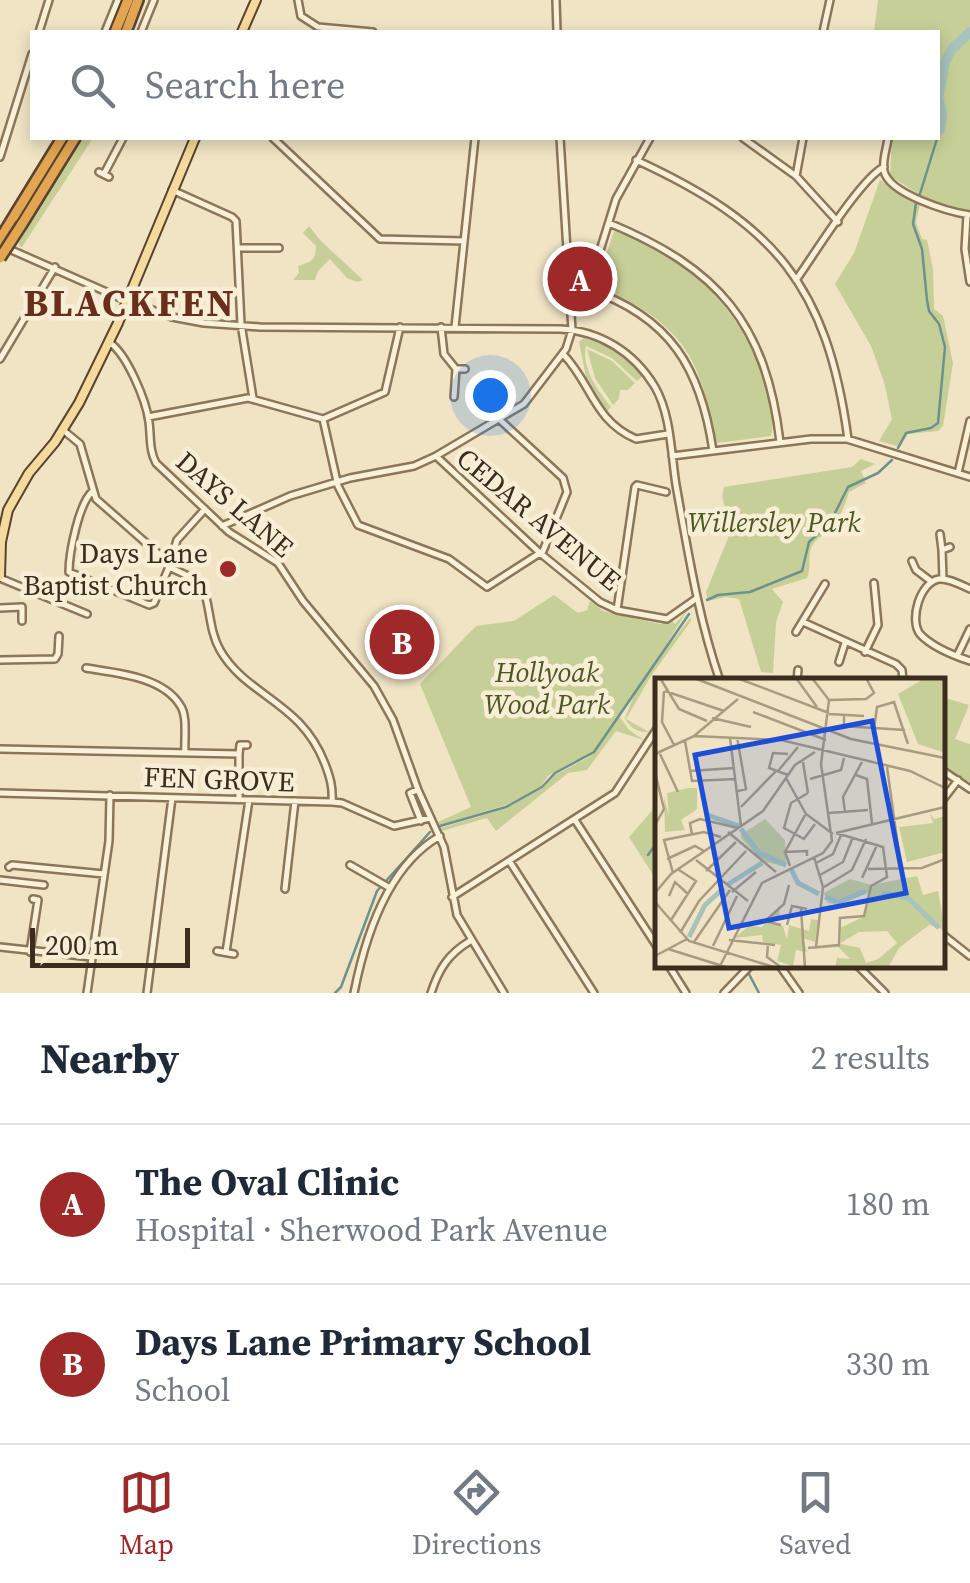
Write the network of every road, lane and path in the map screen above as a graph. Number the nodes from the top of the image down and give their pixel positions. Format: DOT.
graph roads {
  1 [pos="49,0"];
  2 [pos="118,0"];
  3 [pos="128,0"];
  4 [pos="138,0"];
  5 [pos="154,0"];
  6 [pos="256,0"];
  7 [pos="298,0"];
  8 [pos="556,0"];
  9 [pos="830,0"];
  10 [pos="40,30"];
  11 [pos="106,30"];
  12 [pos="116,30"];
  13 [pos="127,30"];
  14 [pos="142,30"];
  15 [pos="243,30"];
  16 [pos="350,30"];
  17 [pos="557,30"];
  18 [pos="823,30"];
  19 [pos="30,60"];
  20 [pos="61,140"];
  21 [pos="74,140"];
  22 [pos="122,140"];
  23 [pos="191,140"];
  24 [pos="475,140"];
  25 [pos="560,140"];
  26 [pos="649,140"];
  27 [pos="746,140"];
  28 [pos="803,140"];
  29 [pos="888,140"];
  30 [pos="281,141"];
  31 [pos="0,157"];
  32 [pos="636,160"];
  33 [pos="884,166"];
  34 [pos="104,174"];
  35 [pos="796,176"];
  36 [pos="172,190"];
  37 [pos="969,215"];
  38 [pos="18,221"];
  39 [pos="838,222"];
  40 [pos="608,223"];
  41 [pos="464,241"];
  42 [pos="0,242"];
  43 [pos="238,248"];
  44 [pos="279,248"];
  45 [pos="568,252"];
  46 [pos="598,257"];
  47 [pos="0,258"];
  48 [pos="55,267"];
  49 [pos="796,280"];
  50 [pos="970,282"];
  51 [pos="588,290"];
  52 [pos="127,300"];
  53 [pos="572,311"];
  54 [pos="242,326"];
  55 [pos="400,327"];
  56 [pos="440,327"];
  57 [pos="455,327"];
  58 [pos="572,330"];
  59 [pos="109,342"];
  60 [pos="562,353"];
  61 [pos="0,359"];
  62 [pos="456,368"];
  63 [pos="465,368"];
  64 [pos="454,396"];
  65 [pos="253,398"];
  66 [pos="148,417"];
  67 [pos="323,419"];
  68 [pos="499,419"];
  69 [pos="970,421"];
  70 [pos="63,430"];
  71 [pos="668,434"];
  72 [pos="848,439"];
  73 [pos="780,442"];
  74 [pos="713,452"];
  75 [pos="436,456"];
  76 [pos="672,456"];
  77 [pos="958,473"];
  78 [pos="970,477"];
  79 [pos="337,482"];
  80 [pos="93,490"];
  81 [pos="666,492"];
  82 [pos="206,509"];
  83 [pos="222,526"];
  84 [pos="940,534"];
  85 [pos="0,542"];
  86 [pos="540,553"];
  87 [pos="912,561"];
  88 [pos="170,564"];
  89 [pos="0,577"];
  90 [pos="943,579"];
  91 [pos="932,582"];
  92 [pos="874,583"];
  93 [pos="825,584"];
  94 [pos="970,588"];
  95 [pos="697,598"];
  96 [pos="52,600"];
  97 [pos="0,608"];
  98 [pos="49,608"];
  99 [pos="618,610"];
  100 [pos="86,614"];
  101 [pos="22,621"];
  102 [pos="803,622"];
  103 [pos="970,629"];
  104 [pos="796,632"];
  105 [pos="59,636"];
  106 [pos="845,643"];
  107 [pos="866,652"];
  108 [pos="956,656"];
  109 [pos="0,660"];
  110 [pos="970,661"];
  111 [pos="839,662"];
  112 [pos="86,668"];
  113 [pos="798,670"];
  114 [pos="717,678"];
  115 [pos="797,678"];
  116 [pos="902,678"];
  117 [pos="655,732"];
  118 [pos="247,744"];
  119 [pos="0,749"];
  120 [pos="185,752"];
  121 [pos="239,754"];
  122 [pos="945,772"];
  123 [pos="958,780"];
  124 [pos="970,789"];
  125 [pos="418,790"];
  126 [pos="0,793"];
  127 [pos="110,795"];
  128 [pos="172,797"];
  129 [pos="945,797"];
  130 [pos="239,799"];
  131 [pos="249,800"];
  132 [pos="295,801"];
  133 [pos="332,802"];
  134 [pos="430,818"];
  135 [pos="575,819"];
  136 [pos="421,821"];
  137 [pos="440,836"];
  138 [pos="16,857"];
  139 [pos="510,862"];
  140 [pos="350,865"];
  141 [pos="104,874"];
  142 [pos="0,880"];
  143 [pos="44,884"];
  144 [pos="390,888"];
  145 [pos="285,889"];
  146 [pos="452,897"];
  147 [pos="33,899"];
  148 [pos="945,936"];
  149 [pos="470,940"];
  150 [pos="655,943"];
  151 [pos="0,947"];
  152 [pos="218,951"];
  153 [pos="30,952"];
  154 [pos="92,956"];
  155 [pos="970,956"];
  156 [pos="670,968"];
  157 [pos="748,968"];
  158 [pos="781,968"];
  159 [pos="860,968"];
  160 [pos="87,993"];
  161 [pos="147,993"];
  162 [pos="354,993"];
  163 [pos="431,993"];
  164 [pos="504,993"];
  165 [pos="594,993"];
  166 [pos="686,993"];
  167 [pos="724,993"];
  168 [pos="799,993"];
  169 [pos="884,993"];
  1 -- 10 [label="street"];
  2 -- 11 [label="street"];
  3 -- 12 [label="highway"];
  4 -- 13 [label="highway"];
  5 -- 14 [label="street"];
  6 -- 15 [label="main road"];
  7 -- 16 [label="street"];
  8 -- 17 [label="street"];
  9 -- 18 [label="street"];
  19 -- 31 [label="street"];
  20 -- 38 [label="highway"];
  21 -- 38 [label="highway"];
  22 -- 34 [label="street"];
  23 -- 36 [label="main road"];
  24 -- 41 [label="street"];
  25 -- 45 [label="street"];
  26 -- 32 [label="street"];
  27 -- 35 [label="street"];
  28 -- 35 [label="street"];
  29 -- 33 [label="street"];
  30 -- 41 [label="street"];
  32 -- 40 [label="street"];
  32 -- 49 [label="street"];
  33 -- 37 [label="street"];
  33 -- 39 [label="street"];
  35 -- 39 [label="street"];
  36 -- 43 [label="street"];
  36 -- 52 [label="main road"];
  37 -- 50 [label="street"];
  38 -- 42 [label="highway"];
  38 -- 47 [label="highway, bridge"];
  39 -- 49 [label="street"];
  40 -- 46 [label="street"];
  40 -- 73 [label="street"];
  41 -- 57 [label="street"];
  42 -- 48 [label="street"];
  43 -- 44 [label="street"];
  43 -- 54 [label="street"];
  45 -- 46 [label="street"];
  45 -- 53 [label="street"];
  46 -- 51 [label="street"];
  48 -- 52 [label="street"];
  48 -- 61 [label="street"];
  49 -- 72 [label="street"];
  51 -- 53 [label="street"];
  51 -- 74 [label="street"];
  52 -- 54 [label="street"];
  52 -- 59 [label="main road"];
  53 -- 58 [label="street"];
  54 -- 55 [label="street"];
  54 -- 65 [label="street"];
  55 -- 56 [label="street"];
  55 -- 67 [label="street"];
  56 -- 57 [label="street"];
  56 -- 62 [label="street"];
  57 -- 58 [label="street"];
  58 -- 60 [label="street"];
  58 -- 71 [label="street"];
  59 -- 66 [label="street, DAYS LANE"];
  59 -- 70 [label="main road"];
  60 -- 68 [label="street"];
  60 -- 71 [label="street"];
  62 -- 63 [label="street"];
  62 -- 64 [label="street"];
  65 -- 66 [label="street"];
  65 -- 67 [label="street"];
  66 -- 82 [label="street, DAYS LANE"];
  67 -- 79 [label="street"];
  68 -- 75 [label="street"];
  68 -- 86 [label="street"];
  69 -- 77 [label="street"];
  70 -- 80 [label="street"];
  70 -- 85 [label="main road"];
  71 -- 76 [label="street"];
  72 -- 73 [label="street"];
  72 -- 77 [label="street"];
  73 -- 74 [label="street"];
  74 -- 76 [label="street"];
  75 -- 79 [label="street"];
  75 -- 86 [label="street, CEDAR AVENUE"];
  76 -- 95 [label="street"];
  77 -- 78 [label="street"];
  79 -- 83 [label="street"];
  79 -- 86 [label="street"];
  80 -- 88 [label="street"];
  80 -- 88 [label="street"];
  81 -- 99 [label="street"];
  82 -- 83 [label="street, DAYS LANE"];
  82 -- 88 [label="street"];
  83 -- 125 [label="street, DAYS LANE"];
  84 -- 90 [label="street"];
  85 -- 89 [label="main road"];
  86 -- 99 [label="street, CEDAR AVENUE"];
  87 -- 91 [label="street"];
  88 -- 133 [label="street"];
  89 -- 96 [label="street"];
  90 -- 91 [label="street"];
  90 -- 94 [label="street"];
  91 -- 108 [label="street"];
  92 -- 107 [label="street"];
  93 -- 102 [label="street"];
  95 -- 99 [label="street"];
  95 -- 114 [label="street"];
  96 -- 98 [label="street"];
  96 -- 100 [label="street"];
  97 -- 101 [label="street"];
  102 -- 104 [label="street"];
  102 -- 106 [label="street"];
  103 -- 108 [label="street"];
  105 -- 109 [label="street"];
  106 -- 107 [label="street"];
  106 -- 111 [label="street"];
  107 -- 116 [label="street"];
  108 -- 110 [label="street"];
  112 -- 120 [label="street"];
  113 -- 115 [label="street"];
  117 -- 135 [label="street"];
  118 -- 121 [label="street"];
  119 -- 120 [label="street"];
  120 -- 121 [label="street"];
  121 -- 130 [label="street"];
  122 -- 123 [label="street"];
  123 -- 124 [label="street"];
  123 -- 129 [label="street"];
  125 -- 134 [label="street, DAYS LANE"];
  125 -- 136 [label="street, DAYS LANE"];
  126 -- 127 [label="street, FEN GROVE"];
  127 -- 128 [label="street, FEN GROVE"];
  127 -- 141 [label="street"];
  128 -- 130 [label="street, FEN GROVE"];
  128 -- 161 [label="street"];
  130 -- 131 [label="street, FEN GROVE"];
  131 -- 132 [label="street, FEN GROVE"];
  131 -- 152 [label="street"];
  132 -- 133 [label="street, FEN GROVE"];
  132 -- 145 [label="street"];
  133 -- 136 [label="street, FEN GROVE"];
  134 -- 136 [label="street, FEN GROVE"];
  134 -- 137 [label="street, DAYS LANE"];
  135 -- 139 [label="street"];
  135 -- 150 [label="street"];
  137 -- 144 [label="street"];
  137 -- 146 [label="street, DAYS LANE"];
  138 -- 141 [label="street"];
  139 -- 146 [label="street"];
  139 -- 165 [label="street"];
  140 -- 144 [label="street"];
  141 -- 154 [label="street"];
  142 -- 143 [label="street"];
  144 -- 162 [label="street"];
  146 -- 149 [label="street, DAYS LANE"];
  147 -- 153 [label="street"];
  148 -- 155 [label="street"];
  149 -- 163 [label="street"];
  149 -- 164 [label="street, DAYS LANE"];
  151 -- 153 [label="street"];
  153 -- 154 [label="street"];
  154 -- 160 [label="street"];
  156 -- 166 [label="street"];
  157 -- 167 [label="street"];
  158 -- 168 [label="street"];
  159 -- 169 [label="street"];
}
